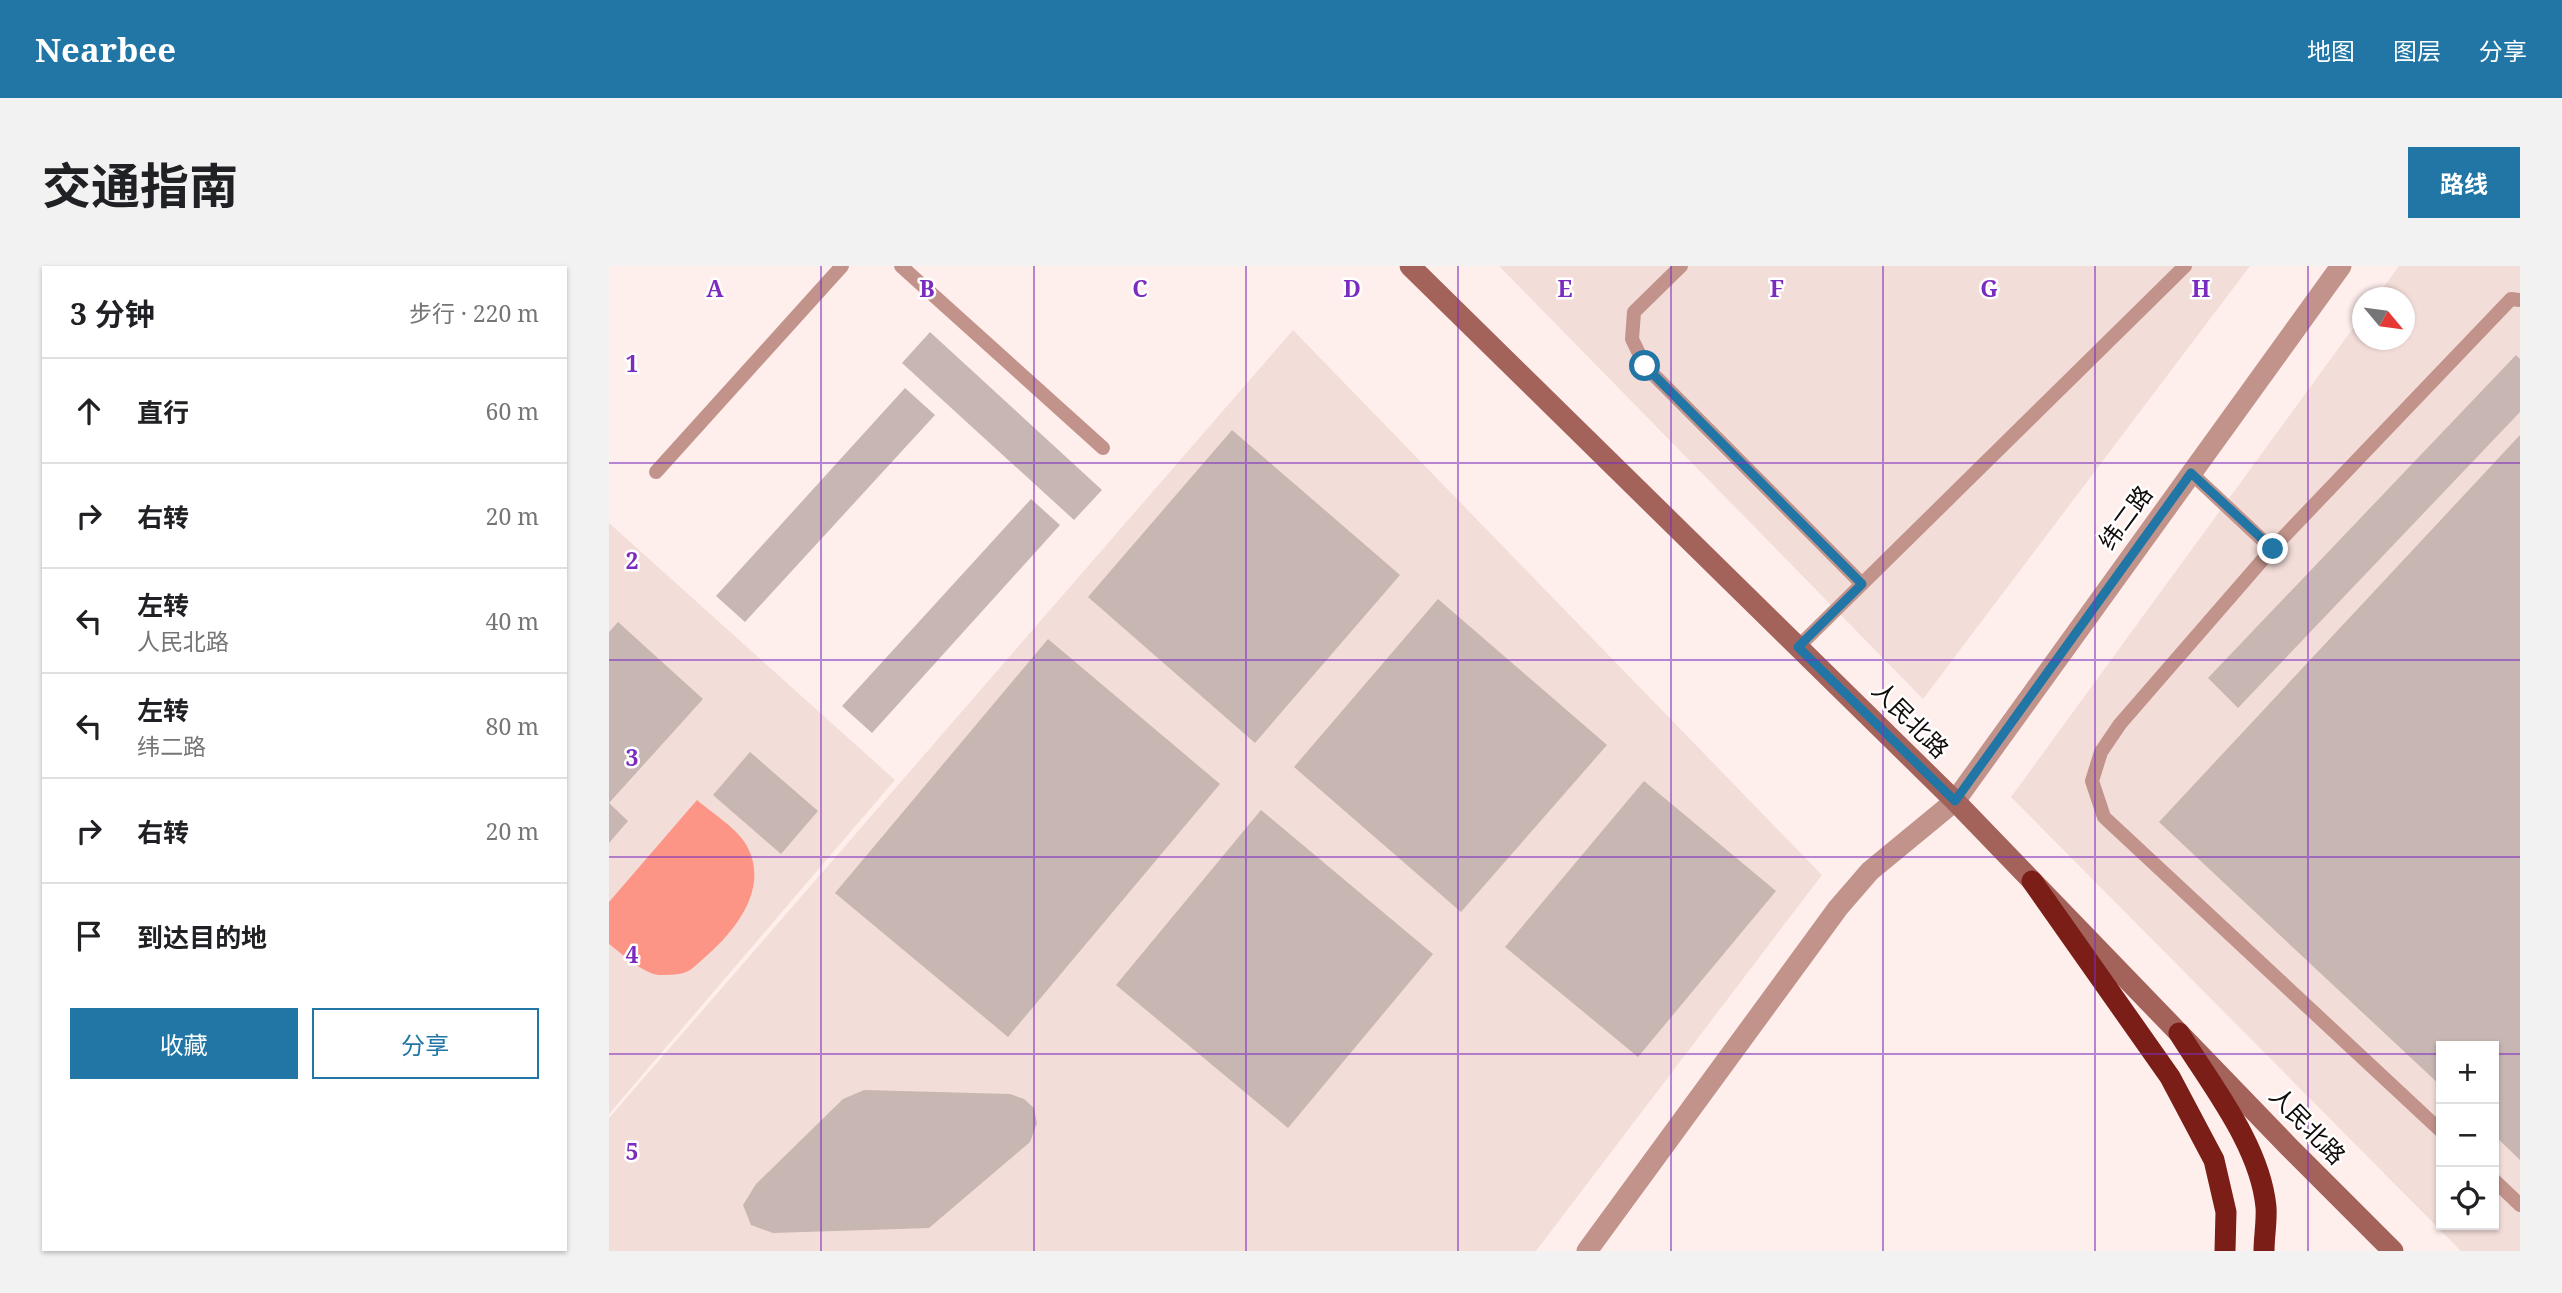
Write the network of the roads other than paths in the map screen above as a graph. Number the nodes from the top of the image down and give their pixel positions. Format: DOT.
graph roads {
  1 [pos="842,266"];
  2 [pos="901,266"];
  3 [pos="1410,266"];
  4 [pos="1681,266"];
  5 [pos="2185,266"];
  6 [pos="2341,266"];
  7 [pos="2520,300"];
  8 [pos="1103,448"];
  9 [pos="656,472"];
  10 [pos="2191,473"];
  11 [pos="2273,549"];
  12 [pos="1862,584"];
  13 [pos="1798,647"];
  14 [pos="1955,801"];
  15 [pos="2032,881"];
  16 [pos="2179,1033"];
  17 [pos="2436,1126"];
  18 [pos="2499,1185"];
  19 [pos="2520,1205"];
  20 [pos="1587,1251"];
  21 [pos="2225,1251"];
  22 [pos="2264,1251"];
  23 [pos="2393,1251"];
  1 -- 9 [label="lane"];
  2 -- 8 [label="lane"];
  3 -- 13 [label="main road, 人民北路"];
  4 -- 12 [label="lane"];
  5 -- 12 [label="lane"];
  6 -- 10 [label="street, 纬二路"];
  7 -- 11 [label="lane"];
  10 -- 11 [label="lane"];
  10 -- 14 [label="street, 纬二路"];
  11 -- 17 [label="lane"];
  12 -- 13 [label="lane"];
  13 -- 14 [label="main road, 人民北路"];
  14 -- 15 [label="main road, 人民北路"];
  14 -- 20 [label="street, 纬二路"];
  15 -- 16 [label="main road, 人民北路"];
  15 -- 21 [label="highway"];
  16 -- 22 [label="highway"];
  16 -- 23 [label="main road, 人民北路"];
  18 -- 19 [label="lane"];
}
